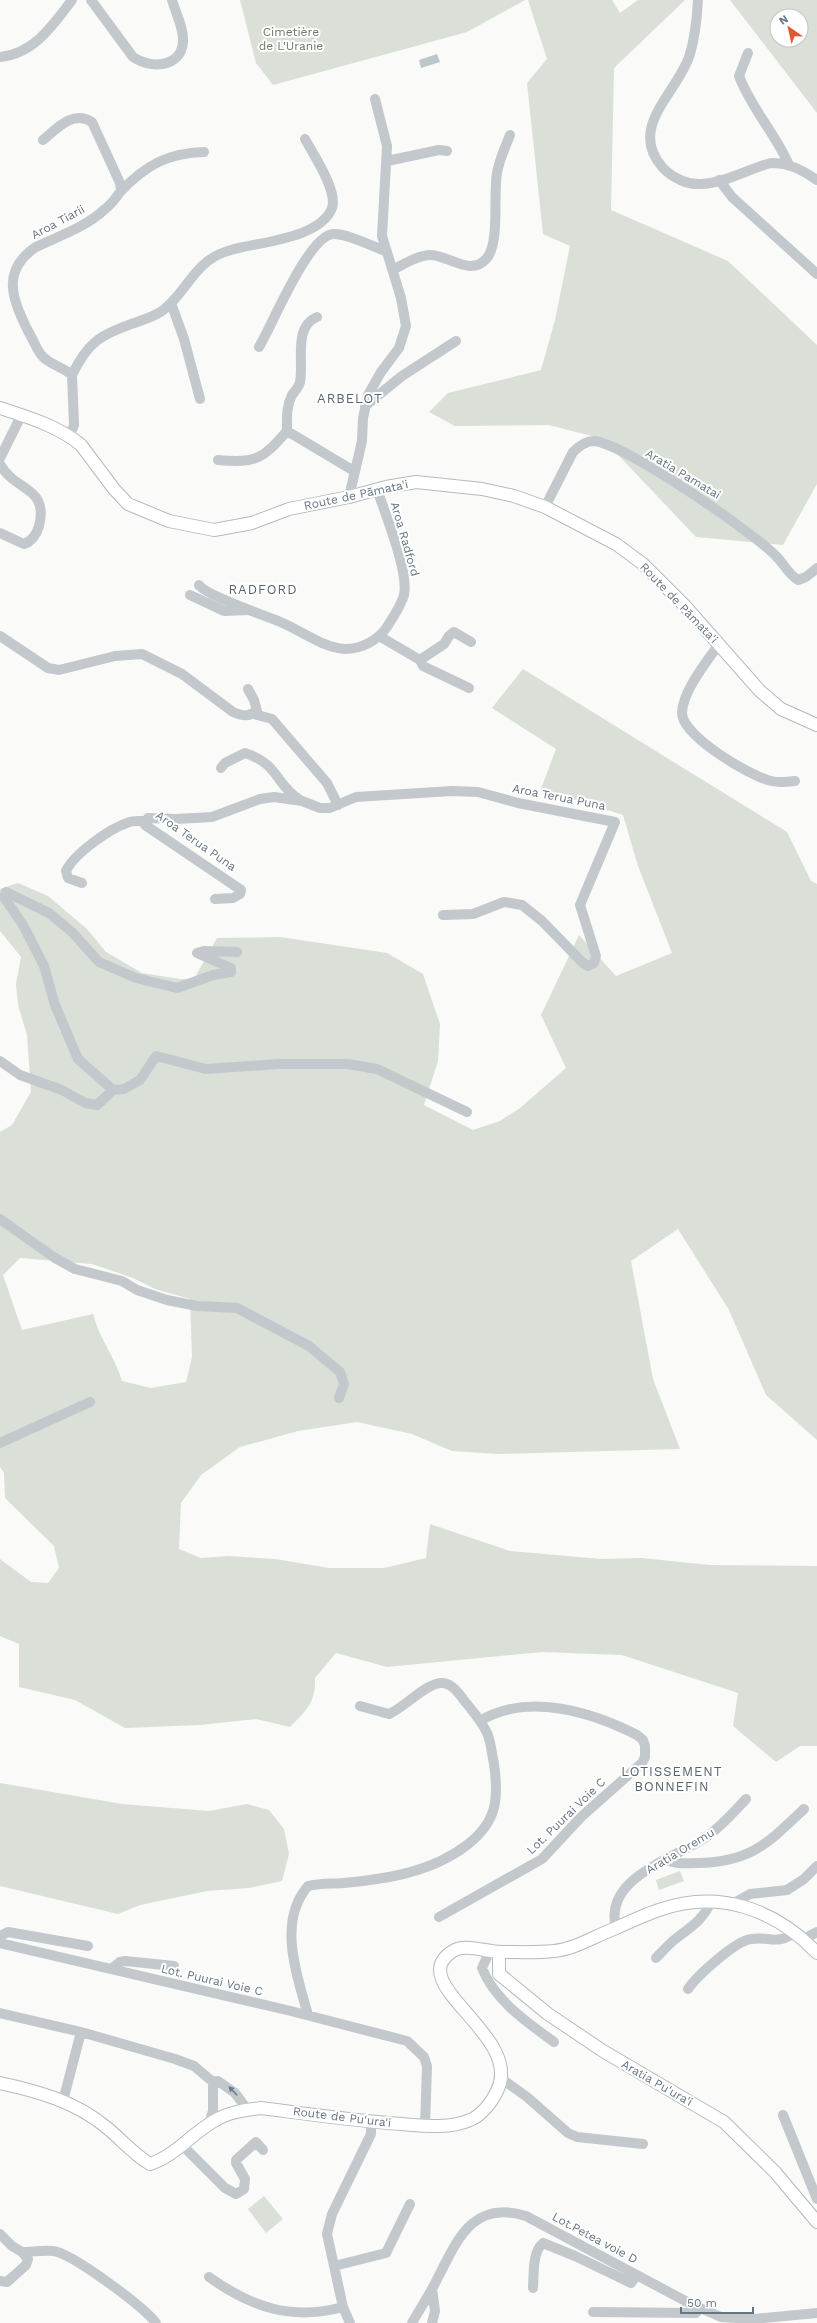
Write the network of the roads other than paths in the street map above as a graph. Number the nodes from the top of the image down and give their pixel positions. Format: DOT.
graph roads {
  1 [pos="72,0"];
  2 [pos="91,0"];
  3 [pos="172,0"];
  4 [pos="698,0"];
  5 [pos="748,54"];
  6 [pos="0,57"];
  7 [pos="375,99"];
  8 [pos="510,135"];
  9 [pos="305,139"];
  10 [pos="43,140"];
  11 [pos="447,151"];
  12 [pos="204,152"];
  13 [pos="387,161"];
  14 [pos="789,165"];
  15 [pos="719,180"];
  16 [pos="817,180"];
  17 [pos="121,191"];
  18 [pos="385,251"];
  19 [pos="393,270"];
  20 [pos="817,274"];
  21 [pos="171,303"];
  22 [pos="317,316"];
  23 [pos="456,341"];
  24 [pos="259,347"];
  25 [pos="72,375"];
  26 [pos="200,399"];
  27 [pos="365,406"];
  28 [pos="0,408"];
  29 [pos="21,416"];
  30 [pos="287,431"];
  31 [pos="66,434"];
  32 [pos="0,458"];
  33 [pos="218,460"];
  34 [pos="0,464"];
  35 [pos="354,471"];
  36 [pos="377,489"];
  37 [pos="349,497"];
  38 [pos="545,507"];
  39 [pos="0,526"];
  40 [pos="0,533"];
  41 [pos="31,540"];
  42 [pos="817,568"];
  43 [pos="199,584"];
  44 [pos="190,595"];
  45 [pos="249,610"];
  46 [pos="0,636"];
  47 [pos="379,636"];
  48 [pos="471,642"];
  49 [pos="720,644"];
  50 [pos="420,660"];
  51 [pos="469,688"];
  52 [pos="248,689"];
  53 [pos="254,714"];
  54 [pos="817,725"];
  55 [pos="221,768"];
  56 [pos="795,781"];
  57 [pos="302,801"];
  58 [pos="338,805"];
  59 [pos="145,821"];
  60 [pos="82,883"];
  61 [pos="215,899"];
  62 [pos="443,915"];
  63 [pos="237,952"];
  64 [pos="0,1061"];
  65 [pos="113,1090"];
  66 [pos="467,1112"];
  67 [pos="0,1219"];
  68 [pos="339,1398"];
  69 [pos="90,1402"];
  70 [pos="0,1442"];
  71 [pos="360,1706"];
  72 [pos="480,1721"];
  73 [pos="746,1799"];
  74 [pos="804,1809"];
  75 [pos="665,1859"];
  76 [pos="817,1866"];
  77 [pos="711,1901"];
  78 [pos="732,1904"];
  79 [pos="439,1917"];
  80 [pos="616,1928"];
  81 [pos="817,1932"];
  82 [pos="799,1936"];
  83 [pos="0,1942"];
  84 [pos="88,1946"];
  85 [pos="483,1950"];
  86 [pos="499,1952"];
  87 [pos="817,1953"];
  88 [pos="656,1958"];
  89 [pos="174,1966"];
  90 [pos="111,1969"];
  91 [pos="688,1989"];
  92 [pos="0,2013"];
  93 [pos="308,2015"];
  94 [pos="81,2032"];
  95 [pos="554,2042"];
  96 [pos="502,2079"];
  97 [pos="214,2082"];
  98 [pos="0,2083"];
  99 [pos="63,2101"];
  100 [pos="248,2110"];
  101 [pos="783,2115"];
  102 [pos="371,2122"];
  103 [pos="209,2124"];
  104 [pos="425,2126"];
  105 [pos="643,2144"];
  106 [pos="182,2145"];
  107 [pos="263,2150"];
  108 [pos="817,2199"];
  109 [pos="410,2204"];
  110 [pos="817,2222"];
  111 [pos="0,2234"];
  112 [pos="22,2252"];
  113 [pos="334,2266"];
  114 [pos="637,2275"];
  115 [pos="209,2277"];
  116 [pos="0,2281"];
  117 [pos="533,2288"];
  118 [pos="432,2289"];
  119 [pos="343,2307"];
  120 [pos="700,2308"];
  121 [pos="592,2312"];
  122 [pos="817,2313"];
  123 [pos="754,2321"];
  124 [pos="156,2323"];
  125 [pos="350,2323"];
  126 [pos="412,2323"];
  127 [pos="432,2323"];
  1 -- 6 [label="street"];
  2 -- 3 [label="street"];
  4 -- 15 [label="street"];
  5 -- 14 [label="street"];
  7 -- 13 [label="street"];
  8 -- 19 [label="street"];
  9 -- 21 [label="street"];
  10 -- 17 [label="street"];
  11 -- 13 [label="street"];
  12 -- 17 [label="street, Aroa Tiarii"];
  13 -- 18 [label="street"];
  14 -- 15 [label="street"];
  14 -- 16 [label="street"];
  15 -- 20 [label="street"];
  17 -- 25 [label="street, Aroa Tiarii"];
  18 -- 19 [label="street"];
  18 -- 24 [label="street"];
  19 -- 27 [label="street"];
  21 -- 25 [label="street"];
  21 -- 26 [label="street"];
  22 -- 30 [label="street"];
  23 -- 27 [label="street"];
  25 -- 31 [label="street"];
  27 -- 35 [label="street"];
  28 -- 29 [label="main road, Route de Pāmata'i"];
  29 -- 31 [label="main road, Route de Pāmata'i"];
  29 -- 32 [label="street"];
  30 -- 33 [label="street"];
  30 -- 35 [label="street"];
  31 -- 37 [label="main road, Route de Pāmata'i"];
  34 -- 41 [label="street"];
  35 -- 37 [label="street"];
  36 -- 37 [label="main road, Route de Pāmata'i"];
  36 -- 38 [label="main road, Route de Pāmata'i"];
  36 -- 47 [label="street, Aroa Radford"];
  38 -- 42 [label="street, Aratia Pamatai"];
  38 -- 49 [label="main road, Route de Pāmata'i"];
  39 -- 41 [label="street"];
  40 -- 41 [label="street"];
  43 -- 45 [label="street, Aroa Radford"];
  44 -- 45 [label="street, Aroa Radford"];
  45 -- 47 [label="street, Aroa Radford"];
  46 -- 53 [label="street"];
  47 -- 50 [label="street"];
  48 -- 50 [label="street"];
  49 -- 54 [label="main road, Route de Pāmata'i"];
  49 -- 56 [label="street"];
  50 -- 51 [label="street"];
  52 -- 53 [label="street"];
  53 -- 58 [label="street"];
  55 -- 57 [label="street, Aroa Terua Puna"];
  57 -- 58 [label="street, Aroa Terua Puna"];
  57 -- 59 [label="street, Aroa Terua Puna"];
  58 -- 62 [label="street, Aroa Terua Puna"];
  59 -- 60 [label="street"];
  59 -- 61 [label="street, Aroa Terua Puna"];
  63 -- 65 [label="street"];
  64 -- 65 [label="street"];
  65 -- 66 [label="street"];
  67 -- 68 [label="street"];
  69 -- 70 [label="street"];
  71 -- 72 [label="street"];
  72 -- 79 [label="street, Lot. Puurai Voie C"];
  72 -- 93 [label="street"];
  73 -- 75 [label="street, Aratia Oremu"];
  74 -- 75 [label="street"];
  75 -- 80 [label="street, Aratia Oremu"];
  76 -- 78 [label="street"];
  77 -- 78 [label="main road"];
  77 -- 80 [label="main road"];
  77 -- 88 [label="street"];
  78 -- 82 [label="main road"];
  80 -- 86 [label="main road"];
  81 -- 82 [label="street"];
  82 -- 87 [label="main road"];
  82 -- 91 [label="street"];
  83 -- 84 [label="street, Lot. Puurai Voie C"];
  83 -- 90 [label="street, Lot. Puurai Voie C"];
  85 -- 86 [label="main road"];
  85 -- 95 [label="street"];
  85 -- 96 [label="main road"];
  86 -- 110 [label="main road, Aratia Pu'ura'i"];
  89 -- 90 [label="street, Lot. Puurai Voie C"];
  90 -- 93 [label="street, Lot. Puurai Voie C"];
  92 -- 94 [label="street"];
  93 -- 104 [label="street, Lot. Puurai Voie C"];
  94 -- 97 [label="street"];
  94 -- 99 [label="street"];
  96 -- 104 [label="main road, Route de Pu'ura'i"];
  96 -- 105 [label="street"];
  100 -- 97 [label="street, one-way"];
  97 -- 103 [label="street"];
  98 -- 99 [label="main road, Route de Pu'ura'i"];
  99 -- 106 [label="main road, Route de Pu'ura'i"];
  100 -- 102 [label="main road, Route de Pu'ura'i"];
  100 -- 103 [label="main road, Route de Pu'ura'i"];
  101 -- 108 [label="street"];
  102 -- 104 [label="main road, Route de Pu'ura'i"];
  102 -- 113 [label="street"];
  103 -- 106 [label="main road, Route de Pu'ura'i"];
  106 -- 107 [label="street"];
  109 -- 113 [label="street"];
  111 -- 112 [label="street"];
  112 -- 116 [label="street"];
  112 -- 124 [label="street"];
  113 -- 119 [label="street"];
  114 -- 117 [label="street"];
  114 -- 118 [label="street, Lot.Petea voie D"];
  114 -- 120 [label="street, Lot.Petea voie D"];
  115 -- 119 [label="street"];
  118 -- 126 [label="street, Lot.Petea voie D"];
  118 -- 127 [label="street"];
  119 -- 125 [label="street"];
  120 -- 121 [label="street"];
  120 -- 123 [label="street, Lot.Petea voie D"];
  122 -- 123 [label="street, Lot.Petea voie D"];
}
